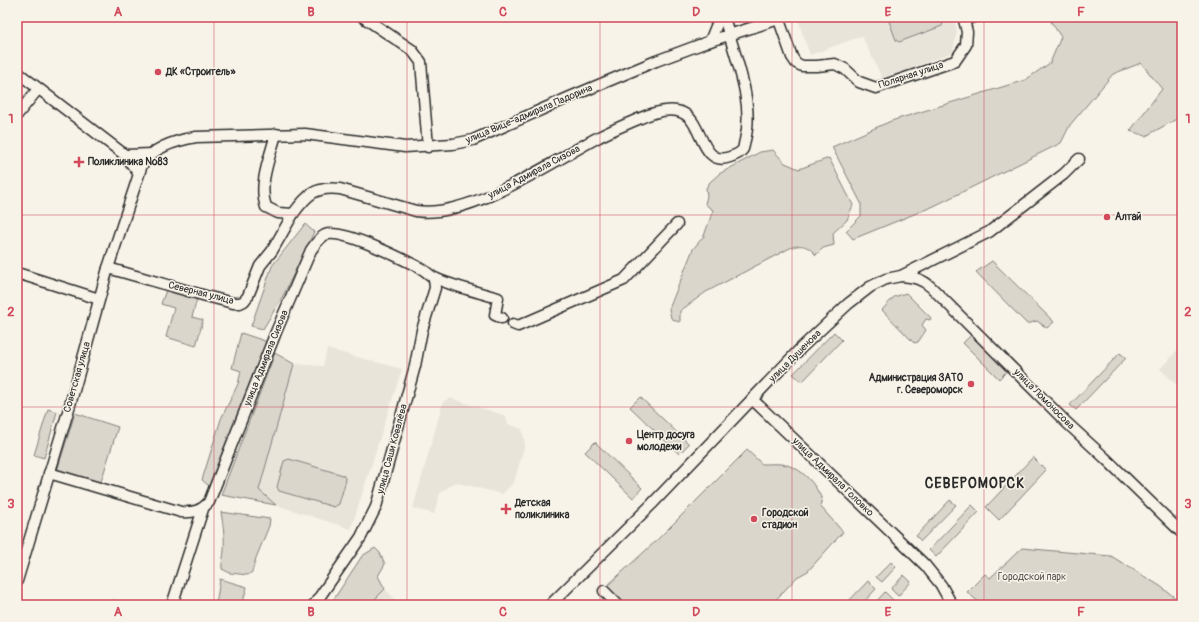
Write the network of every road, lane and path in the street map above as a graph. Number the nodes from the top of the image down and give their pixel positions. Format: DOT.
graph roads {
  1 [pos="363,17"];
  2 [pos="718,17"];
  3 [pos="724,17"];
  4 [pos="972,17"];
  5 [pos="778,18"];
  6 [pos="730,35"];
  7 [pos="710,41"];
  8 [pos="17,72"];
  9 [pos="38,89"];
  10 [pos="17,115"];
  11 [pos="276,134"];
  12 [pos="428,147"];
  13 [pos="152,154"];
  14 [pos="125,155"];
  15 [pos="1078,159"];
  16 [pos="139,174"];
  17 [pos="293,214"];
  18 [pos="677,224"];
  19 [pos="108,268"];
  20 [pos="17,273"];
  21 [pos="901,276"];
  22 [pos="434,278"];
  23 [pos="100,299"];
  24 [pos="502,318"];
  25 [pos="513,324"];
  26 [pos="752,399"];
  27 [pos="49,473"];
  28 [pos="202,509"];
  29 [pos="187,513"];
  30 [pos="196,529"];
  31 [pos="1182,533"];
  32 [pos="19,568"];
  33 [pos="17,581"];
  34 [pos="604,591"];
  35 [pos="172,605"];
  36 [pos="314,605"];
  37 [pos="550,605"];
  38 [pos="618,605"];
  39 [pos="952,605"];
  1 -- 12 [label="street"];
  2 -- 7 [label="street"];
  3 -- 6 [label="street"];
  4 -- 5 [label="street, Полярная улица"];
  5 -- 6 [label="street, Полярная улица"];
  6 -- 7 [label="street, Полярная улица"];
  6 -- 17 [label="street, улица Адмирала Сизова"];
  7 -- 12 [label="street, улица Вице-адмирала Падорина"];
  8 -- 9 [label="street"];
  9 -- 10 [label="street"];
  9 -- 14 [label="street"];
  11 -- 12 [label="street, улица Вице-адмирала Падорина"];
  11 -- 13 [label="street, улица Вице-адмирала Падорина"];
  11 -- 17 [label="street"];
  13 -- 14 [label="street, улица Вице-адмирала Падорина"];
  13 -- 16 [label="street, улица Вице-адмирала Падорина"];
  14 -- 16 [label="street"];
  15 -- 21 [label="street, улица Душенова"];
  16 -- 19 [label="street, Советская улица"];
  17 -- 19 [label="street, Северная улица"];
  18 -- 25 [label="street"];
  19 -- 23 [label="street, Советская улица"];
  20 -- 23 [label="street"];
  21 -- 26 [label="street, улица Душенова"];
  21 -- 31 [label="street, улица Ломоносова"];
  22 -- 24 [label="street, улица Адмирала Сизова"];
  22 -- 28 [label="street, улица Адмирала Сизова"];
  22 -- 36 [label="street, улица Саши Ковалёва"];
  23 -- 27 [label="street, Советская улица"];
  26 -- 37 [label="street, улица Душенова"];
  26 -- 39 [label="street, улица Адмирала Головко"];
  27 -- 29 [label="street"];
  27 -- 32 [label="street, Советская улица"];
  28 -- 29 [label="street"];
  28 -- 30 [label="street"];
  29 -- 30 [label="street"];
  30 -- 35 [label="street"];
  32 -- 33 [label="street, Советская улица"];
  34 -- 38 [label="street"];
}
